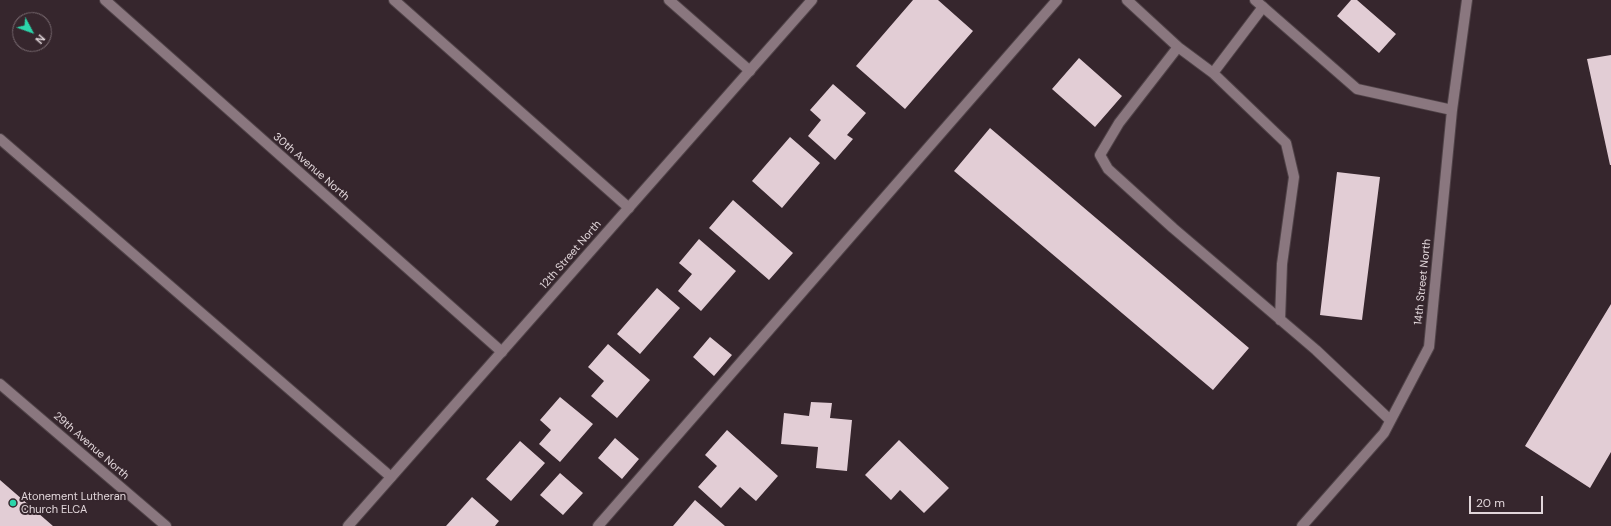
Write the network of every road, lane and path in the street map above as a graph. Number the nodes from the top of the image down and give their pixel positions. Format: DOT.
graph roads {
  1 [pos="105,0"];
  2 [pos="394,0"];
  3 [pos="669,0"];
  4 [pos="812,0"];
  5 [pos="1057,0"];
  6 [pos="1127,0"];
  7 [pos="1255,0"];
  8 [pos="1467,0"];
  9 [pos="1263,7"];
  10 [pos="1178,47"];
  11 [pos="750,71"];
  12 [pos="1213,73"];
  13 [pos="1452,110"];
  14 [pos="0,139"];
  15 [pos="629,208"];
  16 [pos="1280,320"];
  17 [pos="502,352"];
  18 [pos="0,384"];
  19 [pos="1390,420"];
  20 [pos="391,477"];
  21 [pos="166,526"];
  22 [pos="348,526"];
  23 [pos="598,526"];
  24 [pos="1302,526"];
  1 -- 17 [label="street, 30th Avenue North"];
  2 -- 15 [label="street"];
  3 -- 11 [label="street"];
  4 -- 11 [label="street, 12th Street North"];
  5 -- 23 [label="street"];
  6 -- 10 [label="street"];
  7 -- 9 [label="street"];
  8 -- 13 [label="street, 14th Street North"];
  9 -- 12 [label="street"];
  9 -- 13 [label="street"];
  10 -- 12 [label="street"];
  10 -- 16 [label="street"];
  11 -- 15 [label="street, 12th Street North"];
  12 -- 16 [label="street"];
  13 -- 19 [label="street, 14th Street North"];
  14 -- 20 [label="street"];
  15 -- 17 [label="street, 12th Street North"];
  16 -- 19 [label="street"];
  17 -- 20 [label="street, 12th Street North"];
  18 -- 21 [label="street, 29th Avenue North"];
  19 -- 24 [label="street, 14th Street North"];
  20 -- 22 [label="street, 12th Street North"];
}
